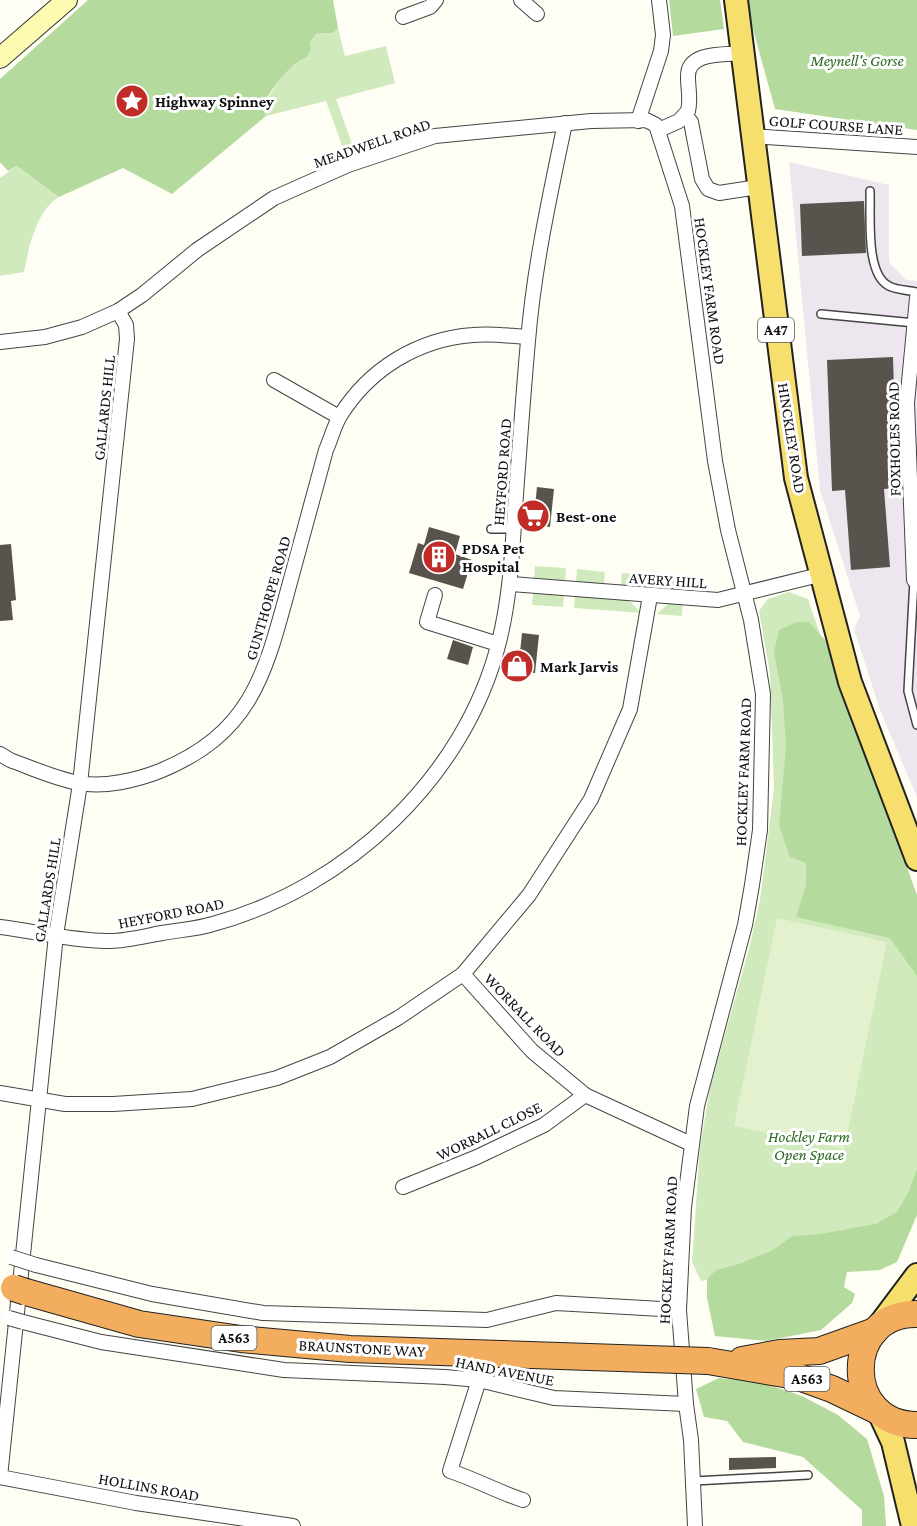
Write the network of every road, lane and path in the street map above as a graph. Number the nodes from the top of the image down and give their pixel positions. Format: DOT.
graph roads {
  1 [pos="67,0"];
  2 [pos="436,0"];
  3 [pos="521,0"];
  4 [pos="659,0"];
  5 [pos="736,0"];
  6 [pos="537,14"];
  7 [pos="403,17"];
  8 [pos="743,53"];
  9 [pos="0,58"];
  10 [pos="685,116"];
  11 [pos="638,122"];
  12 [pos="565,123"];
  13 [pos="659,130"];
  14 [pos="752,136"];
  15 [pos="917,147"];
  16 [pos="758,187"];
  17 [pos="870,191"];
  18 [pos="917,292"];
  19 [pos="917,298"];
  20 [pos="117,310"];
  21 [pos="821,314"];
  22 [pos="915,323"];
  23 [pos="528,337"];
  24 [pos="0,342"];
  25 [pos="274,380"];
  26 [pos="339,417"];
  27 [pos="491,529"];
  28 [pos="514,529"];
  29 [pos="819,575"];
  30 [pos="914,580"];
  31 [pos="511,584"];
  32 [pos="745,595"];
  33 [pos="435,596"];
  34 [pos="650,596"];
  35 [pos="498,644"];
  36 [pos="917,725"];
  37 [pos="0,754"];
  38 [pos="80,784"];
  39 [pos="917,859"];
  40 [pos="0,927"];
  41 [pos="56,935"];
  42 [pos="463,974"];
  43 [pos="0,1093"];
  44 [pos="585,1095"];
  45 [pos="38,1100"];
  46 [pos="691,1144"];
  47 [pos="403,1186"];
  48 [pos="6,1256"];
  49 [pos="917,1275"];
  50 [pos="13,1288"];
  51 [pos="680,1310"];
  52 [pos="917,1314"];
  53 [pos="5,1316"];
  54 [pos="876,1330"];
  55 [pos="719,1361"];
  56 [pos="479,1380"];
  57 [pos="686,1404"];
  58 [pos="879,1412"];
  59 [pos="917,1425"];
  60 [pos="808,1475"];
  61 [pos="0,1477"];
  62 [pos="694,1481"];
  63 [pos="523,1500"];
  64 [pos="293,1526"];
  65 [pos="695,1526"];
  66 [pos="913,1526"];
  1 -- 9 [label="street"];
  2 -- 7 [label="street"];
  3 -- 6 [label="street"];
  4 -- 11 [label="street"];
  5 -- 8 [label="main road, HINCKLEY ROAD / A47"];
  8 -- 10 [label="street"];
  8 -- 14 [label="main road, HINCKLEY ROAD / A47"];
  10 -- 13 [label="street"];
  10 -- 16 [label="street"];
  11 -- 12 [label="street, MEADWELL ROAD"];
  11 -- 13 [label="street, MEADWELL ROAD"];
  12 -- 20 [label="street, MEADWELL ROAD"];
  12 -- 23 [label="street, HEYFORD ROAD"];
  13 -- 32 [label="street, HOCKLEY FARM ROAD"];
  14 -- 15 [label="street, GOLF COURSE LANE"];
  14 -- 16 [label="main road, HINCKLEY ROAD / A47"];
  16 -- 29 [label="main road, HINCKLEY ROAD / A47"];
  17 -- 18 [label="lane"];
  19 -- 22 [label="street, FOXHOLES ROAD"];
  20 -- 24 [label="street, MEADWELL ROAD"];
  20 -- 38 [label="street, GALLARDS HILL"];
  21 -- 22 [label="lane"];
  22 -- 30 [label="street, FOXHOLES ROAD"];
  23 -- 26 [label="street, GUNTHORPE ROAD"];
  23 -- 28 [label="street, HEYFORD ROAD"];
  25 -- 26 [label="street"];
  26 -- 38 [label="street, GUNTHORPE ROAD"];
  27 -- 28 [label="lane"];
  28 -- 31 [label="street, HEYFORD ROAD"];
  29 -- 32 [label="street, AVERY HILL"];
  29 -- 39 [label="main road, HINCKLEY ROAD / A47"];
  30 -- 36 [label="lane"];
  31 -- 34 [label="street, AVERY HILL"];
  31 -- 35 [label="street, HEYFORD ROAD"];
  32 -- 34 [label="street, AVERY HILL"];
  32 -- 46 [label="street, HOCKLEY FARM ROAD"];
  33 -- 35 [label="street"];
  34 -- 42 [label="street"];
  35 -- 41 [label="street, HEYFORD ROAD"];
  37 -- 38 [label="street"];
  38 -- 41 [label="street, GALLARDS HILL"];
  40 -- 41 [label="street, HEYFORD ROAD"];
  41 -- 45 [label="street, GALLARDS HILL"];
  42 -- 44 [label="street, WORRALL ROAD"];
  42 -- 45 [label="street"];
  43 -- 45 [label="street"];
  44 -- 46 [label="street, WORRALL ROAD"];
  44 -- 47 [label="street, WORRALL CLOSE"];
  45 -- 61 [label="street, GALLARDS HILL"];
  46 -- 51 [label="street, HOCKLEY FARM ROAD"];
  48 -- 51 [label="street, bridge"];
  49 -- 54 [label="main road"];
  50 -- 55 [label="highway, BRAUNSTONE WAY / A563, bridge"];
  51 -- 57 [label="street, HOCKLEY FARM ROAD"];
  52 -- 54 [label="highway, A563"];
  53 -- 56 [label="street, HAND AVENUE, bridge"];
  54 -- 55 [label="highway, BRAUNSTONE WAY / A563"];
  54 -- 58 [label="highway"];
  55 -- 58 [label="highway, BRAUNSTONE WAY / A563"];
  56 -- 57 [label="street, HAND AVENUE"];
  56 -- 63 [label="street"];
  57 -- 62 [label="street, HOCKLEY FARM ROAD"];
  58 -- 59 [label="highway, A563"];
  58 -- 66 [label="main road"];
  60 -- 62 [label="lane"];
  61 -- 64 [label="street, HOLLINS ROAD"];
  62 -- 65 [label="street, HOCKLEY FARM ROAD"];
}
